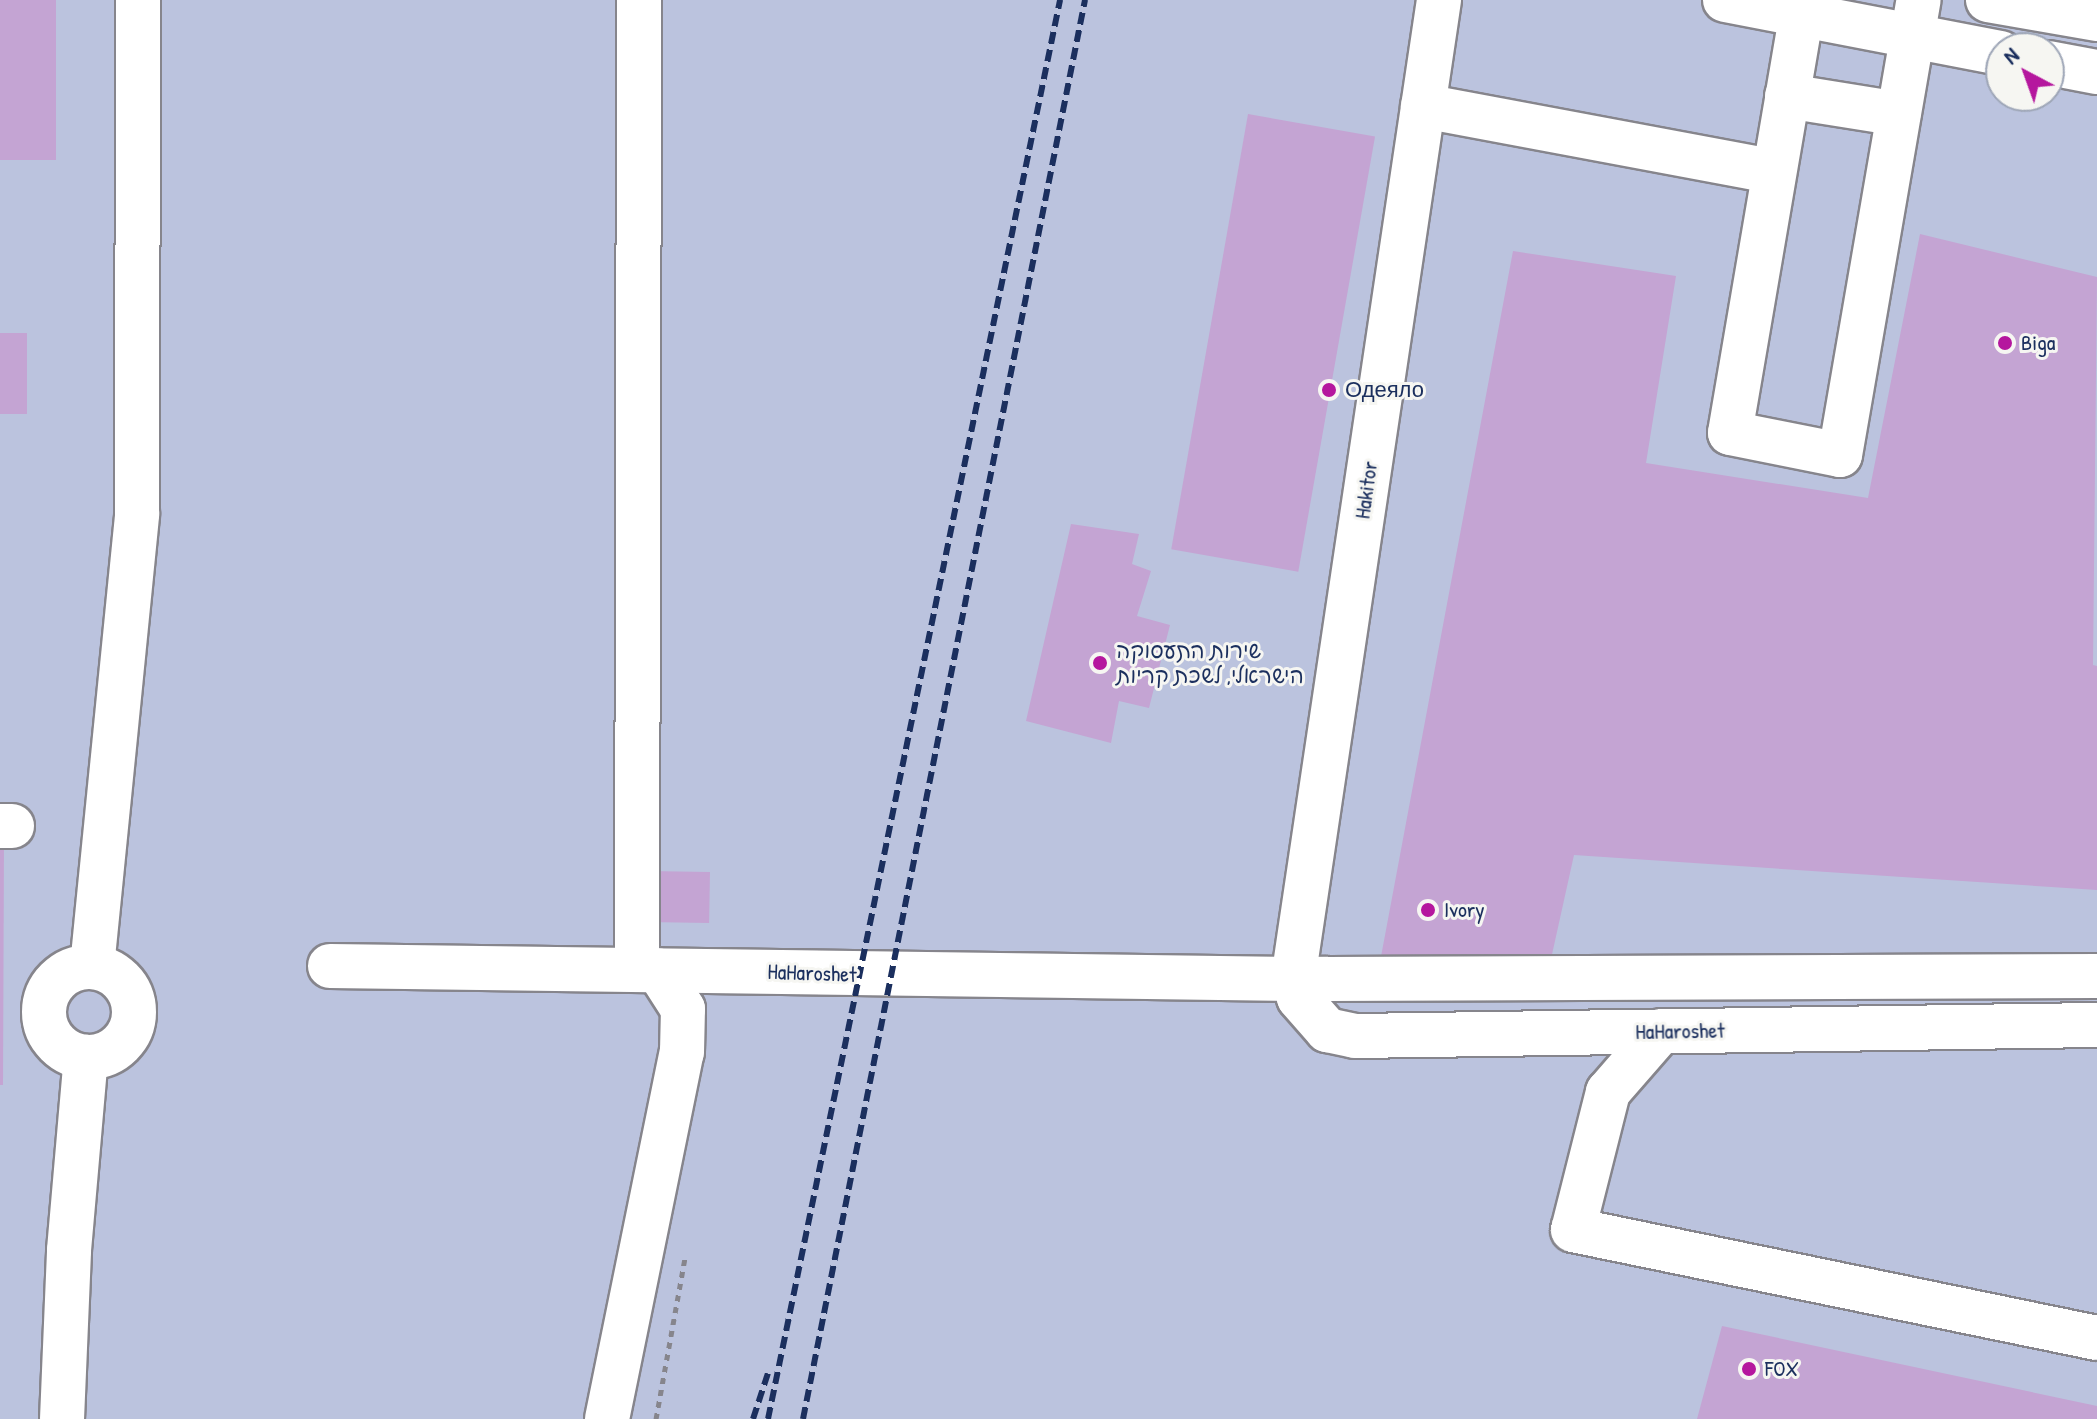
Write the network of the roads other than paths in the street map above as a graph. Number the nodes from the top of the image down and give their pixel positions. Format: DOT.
graph roads {
  1 [pos="138,0"];
  2 [pos="639,0"];
  3 [pos="1439,0"];
  4 [pos="1725,0"];
  5 [pos="1988,0"];
  6 [pos="1803,7"];
  7 [pos="1916,18"];
  8 [pos="2097,19"];
  9 [pos="1985,46"];
  10 [pos="2065,66"];
  11 [pos="2097,72"];
  12 [pos="1787,96"];
  13 [pos="1423,106"];
  14 [pos="1899,114"];
  15 [pos="1774,172"];
  16 [pos="330,966"];
  17 [pos="92,967"];
  18 [pos="647,970"];
  19 [pos="2097,976"];
  20 [pos="1293,979"];
  21 [pos="2097,1025"];
  22 [pos="657,1031"];
  23 [pos="1661,1031"];
  24 [pos="1568,1033"];
  25 [pos="86,1057"];
  26 [pos="1608,1092"];
  27 [pos="2097,1338"];
  28 [pos="62,1419"];
  29 [pos="607,1419"];
  1 -- 17 [label="street"];
  2 -- 18 [label="street"];
  3 -- 13 [label="street, Hakitor"];
  4 -- 6 [label="street"];
  5 -- 8 [label="street"];
  6 -- 7 [label="street"];
  6 -- 12 [label="street"];
  7 -- 9 [label="street"];
  7 -- 14 [label="street"];
  10 -- 11 [label="street"];
  12 -- 14 [label="street"];
  12 -- 15 [label="street"];
  13 -- 15 [label="street"];
  13 -- 20 [label="street, Hakitor"];
  14 -- 15 [label="street"];
  16 -- 18 [label="street, HaHaroshet"];
  17 -- 25 [label="street"];
  17 -- 25 [label="street"];
  18 -- 20 [label="street, HaHaroshet"];
  18 -- 22 [label="street"];
  18 -- 29 [label="street"];
  19 -- 20 [label="street, HaHaroshet"];
  20 -- 24 [label="street, HaHaroshet"];
  21 -- 23 [label="street, HaHaroshet"];
  23 -- 24 [label="street, HaHaroshet"];
  23 -- 26 [label="street"];
  24 -- 26 [label="street"];
  25 -- 28 [label="street"];
  26 -- 27 [label="street"];
}
